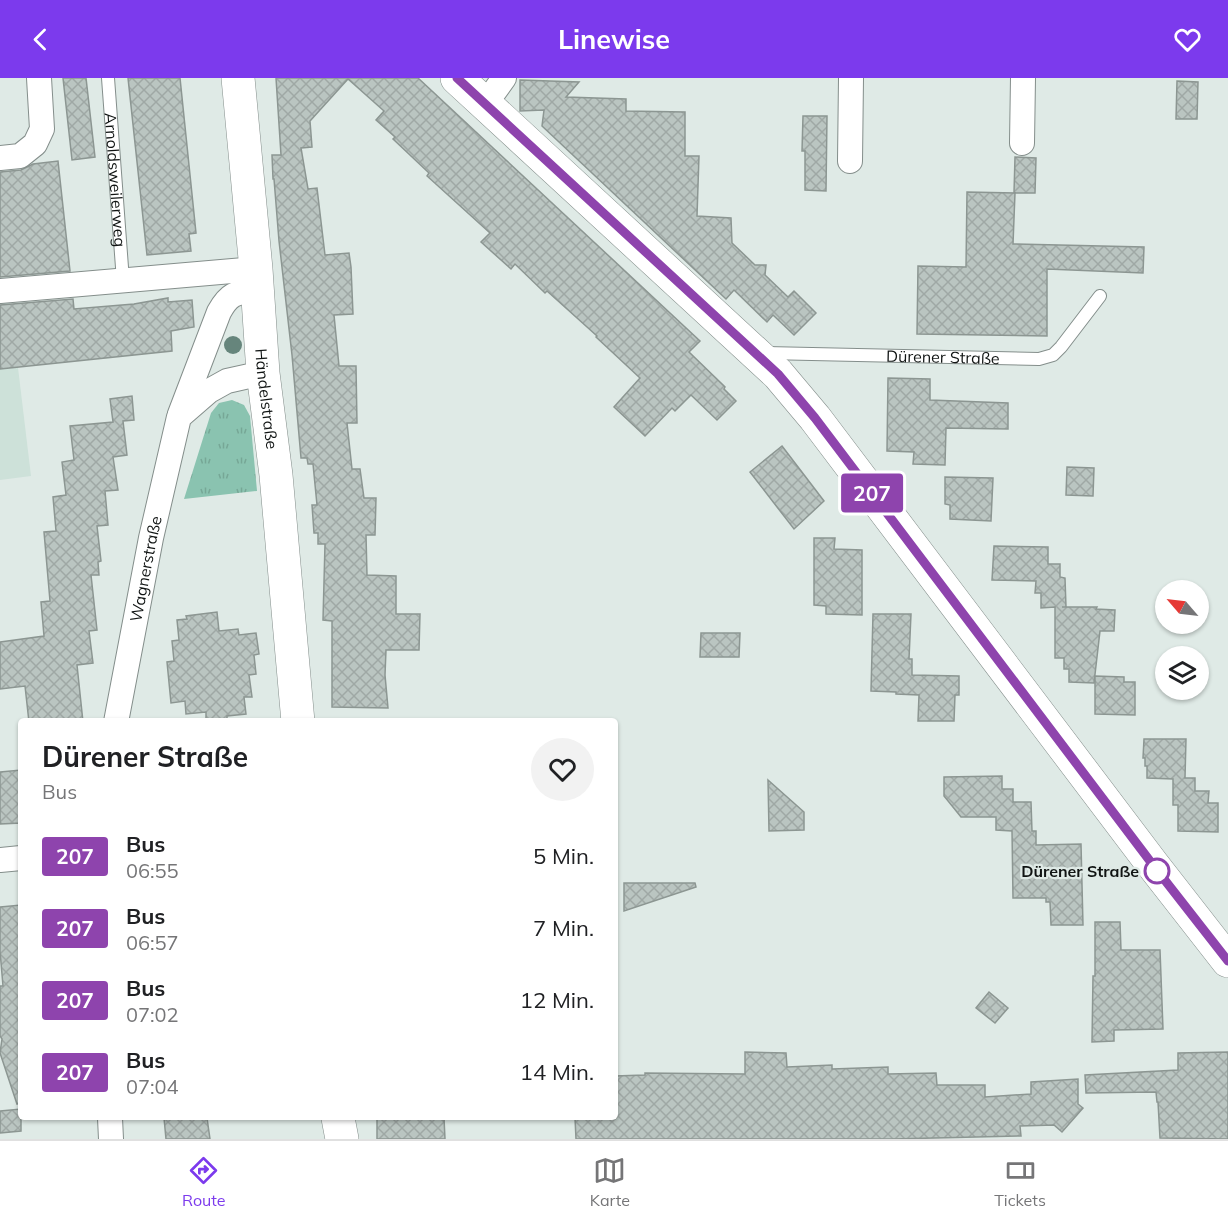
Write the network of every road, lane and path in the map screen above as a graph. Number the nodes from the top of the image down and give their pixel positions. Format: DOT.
graph roads {
  1 [pos="39,78"];
  2 [pos="108,78"];
  3 [pos="238,78"];
  4 [pos="457,78"];
  5 [pos="851,78"];
  6 [pos="1023,78"];
  7 [pos="495,91"];
  8 [pos="1022,142"];
  9 [pos="0,158"];
  10 [pos="850,161"];
  11 [pos="257,280"];
  12 [pos="123,281"];
  13 [pos="0,291"];
  14 [pos="1100,296"];
  15 [pos="755,353"];
  16 [pos="263,374"];
  17 [pos="179,417"];
  18 [pos="117,718"];
  19 [pos="298,718"];
  20 [pos="18,858"];
  21 [pos="0,860"];
  22 [pos="1228,961"];
  23 [pos="110,1120"];
  24 [pos="338,1120"];
  25 [pos="111,1139"];
  26 [pos="342,1139"];
  1 -- 9 [label="street"];
  2 -- 12 [label="lane, Arnoldsweilerweg"];
  3 -- 11 [label="street, Händelstraße"];
  4 -- 7 [label="street"];
  5 -- 10 [label="street"];
  6 -- 8 [label="street"];
  7 -- 15 [label="street"];
  11 -- 12 [label="street"];
  11 -- 16 [label="street, Händelstraße"];
  11 -- 17 [label="street, Wagnerstraße"];
  12 -- 13 [label="street"];
  14 -- 15 [label="lane, Dürener Straße"];
  15 -- 22 [label="street"];
  16 -- 17 [label="street"];
  16 -- 19 [label="street, Händelstraße"];
  17 -- 18 [label="street, Wagnerstraße"];
  20 -- 21 [label="street"];
  23 -- 25 [label="street"];
  24 -- 26 [label="street"];
}
